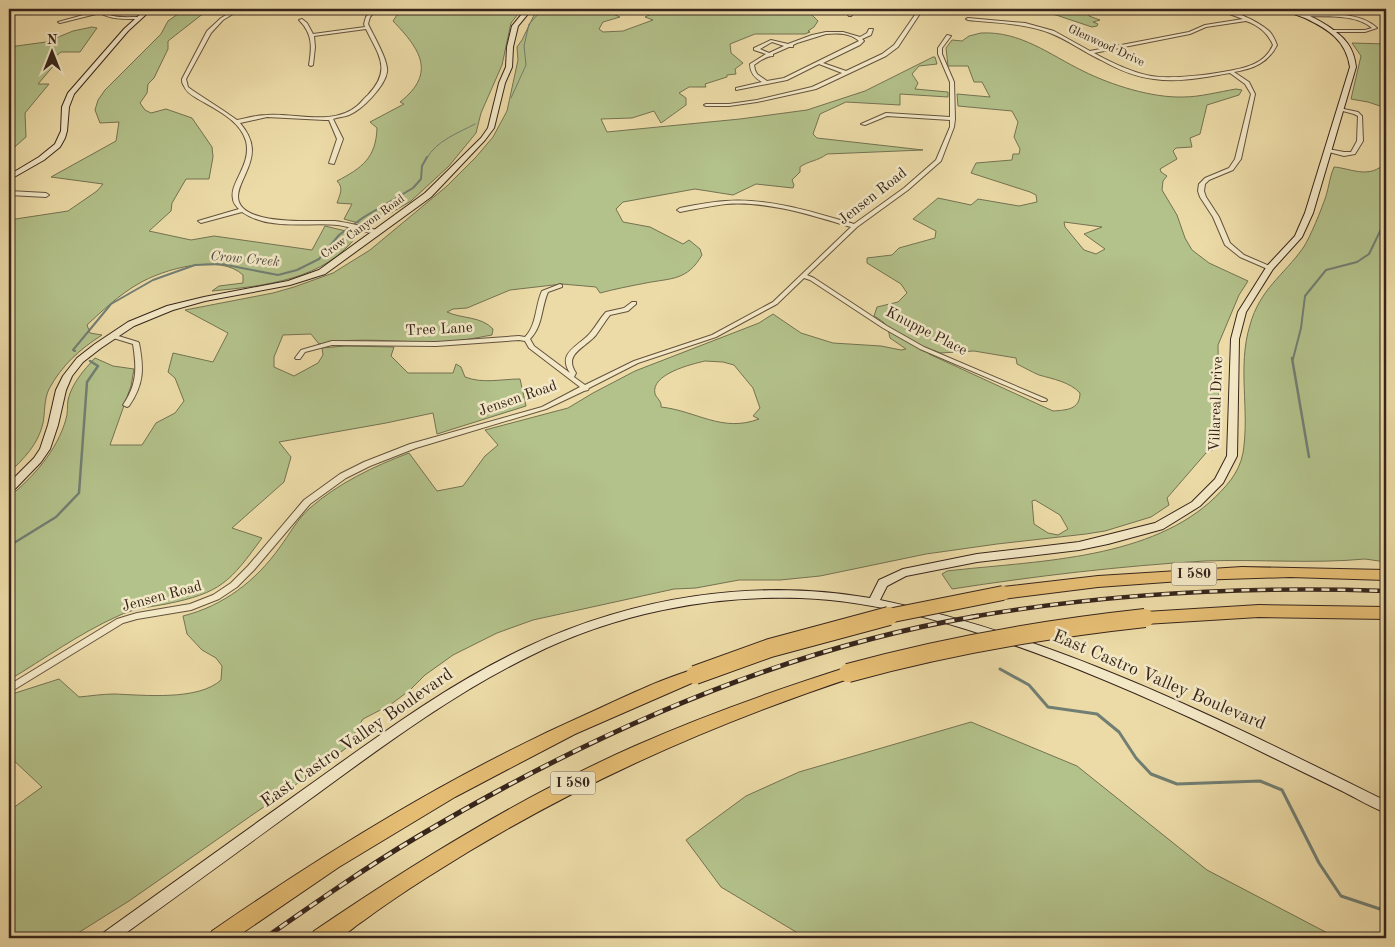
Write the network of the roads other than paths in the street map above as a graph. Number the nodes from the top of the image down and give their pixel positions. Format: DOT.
graph roads {
  1 [pos="149,9"];
  2 [pos="239,9"];
  3 [pos="376,9"];
  4 [pos="529,9"];
  5 [pos="645,9"];
  6 [pos="855,9"];
  7 [pos="921,9"];
  8 [pos="1218,9"];
  9 [pos="1286,9"];
  10 [pos="99,11"];
  11 [pos="640,12"];
  12 [pos="850,15"];
  13 [pos="1303,15"];
  14 [pos="1343,17"];
  15 [pos="138,18"];
  16 [pos="968,19"];
  17 [pos="302,20"];
  18 [pos="1245,20"];
  19 [pos="60,22"];
  20 [pos="367,28"];
  21 [pos="871,30"];
  22 [pos="1331,31"];
  23 [pos="1365,31"];
  24 [pos="312,34"];
  25 [pos="949,36"];
  26 [pos="861,38"];
  27 [pos="791,46"];
  28 [pos="1092,52"];
  29 [pos="771,55"];
  30 [pos="820,63"];
  31 [pos="311,65"];
  32 [pos="1231,72"];
  33 [pos="847,73"];
  34 [pos="764,82"];
  35 [pos="738,89"];
  36 [pos="706,104"];
  37 [pos="1341,109"];
  38 [pos="331,119"];
  39 [pos="954,119"];
  40 [pos="236,122"];
  41 [pos="863,124"];
  42 [pos="1328,151"];
  43 [pos="332,164"];
  44 [pos="9,178"];
  45 [pos="9,193"];
  46 [pos="46,195"];
  47 [pos="242,210"];
  48 [pos="680,210"];
  49 [pos="200,221"];
  50 [pos="855,226"];
  51 [pos="378,232"];
  52 [pos="1270,268"];
  53 [pos="803,276"];
  54 [pos="560,286"];
  55 [pos="634,302"];
  56 [pos="112,336"];
  57 [pos="527,339"];
  58 [pos="298,358"];
  59 [pos="570,377"];
  60 [pos="586,388"];
  61 [pos="1044,400"];
  62 [pos="127,404"];
  63 [pos="9,489"];
  64 [pos="1386,575"];
  65 [pos="873,603"];
  66 [pos="1386,613"];
  67 [pos="9,689"];
  68 [pos="1386,807"];
  69 [pos="108,938"];
  70 [pos="219,938"];
  71 [pos="321,938"];
  1 -- 15 [label="main road"];
  2 -- 40 [label="street"];
  3 -- 20 [label="street"];
  4 -- 51 [label="main road, Crow Canyon Road"];
  5 -- 11 [label="street"];
  6 -- 12 [label="street"];
  7 -- 33 [label="street"];
  8 -- 18 [label="street, Glenwood Drive"];
  9 -- 13 [label="main road, Villareal Drive"];
  10 -- 15 [label="street"];
  10 -- 19 [label="street"];
  13 -- 14 [label="street"];
  13 -- 22 [label="main road, Villareal Drive"];
  14 -- 23 [label="street"];
  14 -- 23 [label="street"];
  15 -- 44 [label="main road"];
  16 -- 28 [label="street, Glenwood Drive"];
  17 -- 24 [label="street"];
  18 -- 28 [label="street"];
  18 -- 32 [label="street, Glenwood Drive"];
  20 -- 24 [label="street"];
  20 -- 38 [label="street"];
  21 -- 26 [label="street"];
  22 -- 23 [label="street"];
  22 -- 37 [label="main road, Villareal Drive"];
  24 -- 31 [label="street"];
  25 -- 39 [label="street, Jensen Road"];
  26 -- 27 [label="street"];
  26 -- 30 [label="street"];
  27 -- 29 [label="street"];
  27 -- 29 [label="street"];
  28 -- 32 [label="street, Glenwood Drive"];
  29 -- 34 [label="street"];
  30 -- 33 [label="street"];
  30 -- 34 [label="street"];
  32 -- 52 [label="street"];
  33 -- 36 [label="street"];
  34 -- 35 [label="street"];
  37 -- 42 [label="main road, Villareal Drive"];
  37 -- 42 [label="street"];
  38 -- 40 [label="street"];
  38 -- 43 [label="street"];
  39 -- 41 [label="street"];
  39 -- 50 [label="street, Jensen Road"];
  40 -- 47 [label="street"];
  42 -- 52 [label="main road, Villareal Drive"];
  45 -- 46 [label="street"];
  47 -- 49 [label="street"];
  47 -- 51 [label="street"];
  48 -- 50 [label="street"];
  50 -- 53 [label="street, Jensen Road"];
  51 -- 56 [label="main road, Crow Canyon Road"];
  52 -- 65 [label="main road, Villareal Drive"];
  53 -- 60 [label="street, Jensen Road"];
  53 -- 61 [label="street, Knuppe Place"];
  54 -- 57 [label="street"];
  55 -- 59 [label="street"];
  56 -- 62 [label="street"];
  56 -- 63 [label="main road, Crow Canyon Road"];
  57 -- 58 [label="street, Tree Lane"];
  57 -- 59 [label="street"];
  59 -- 60 [label="street"];
  60 -- 67 [label="street, Jensen Road"];
  64 -- 70 [label="highway, I 580, bridge"];
  65 -- 68 [label="main road, East Castro Valley Boulevard"];
  65 -- 69 [label="main road, East Castro Valley Boulevard"];
  66 -- 71 [label="highway, I 580, bridge"];
}
